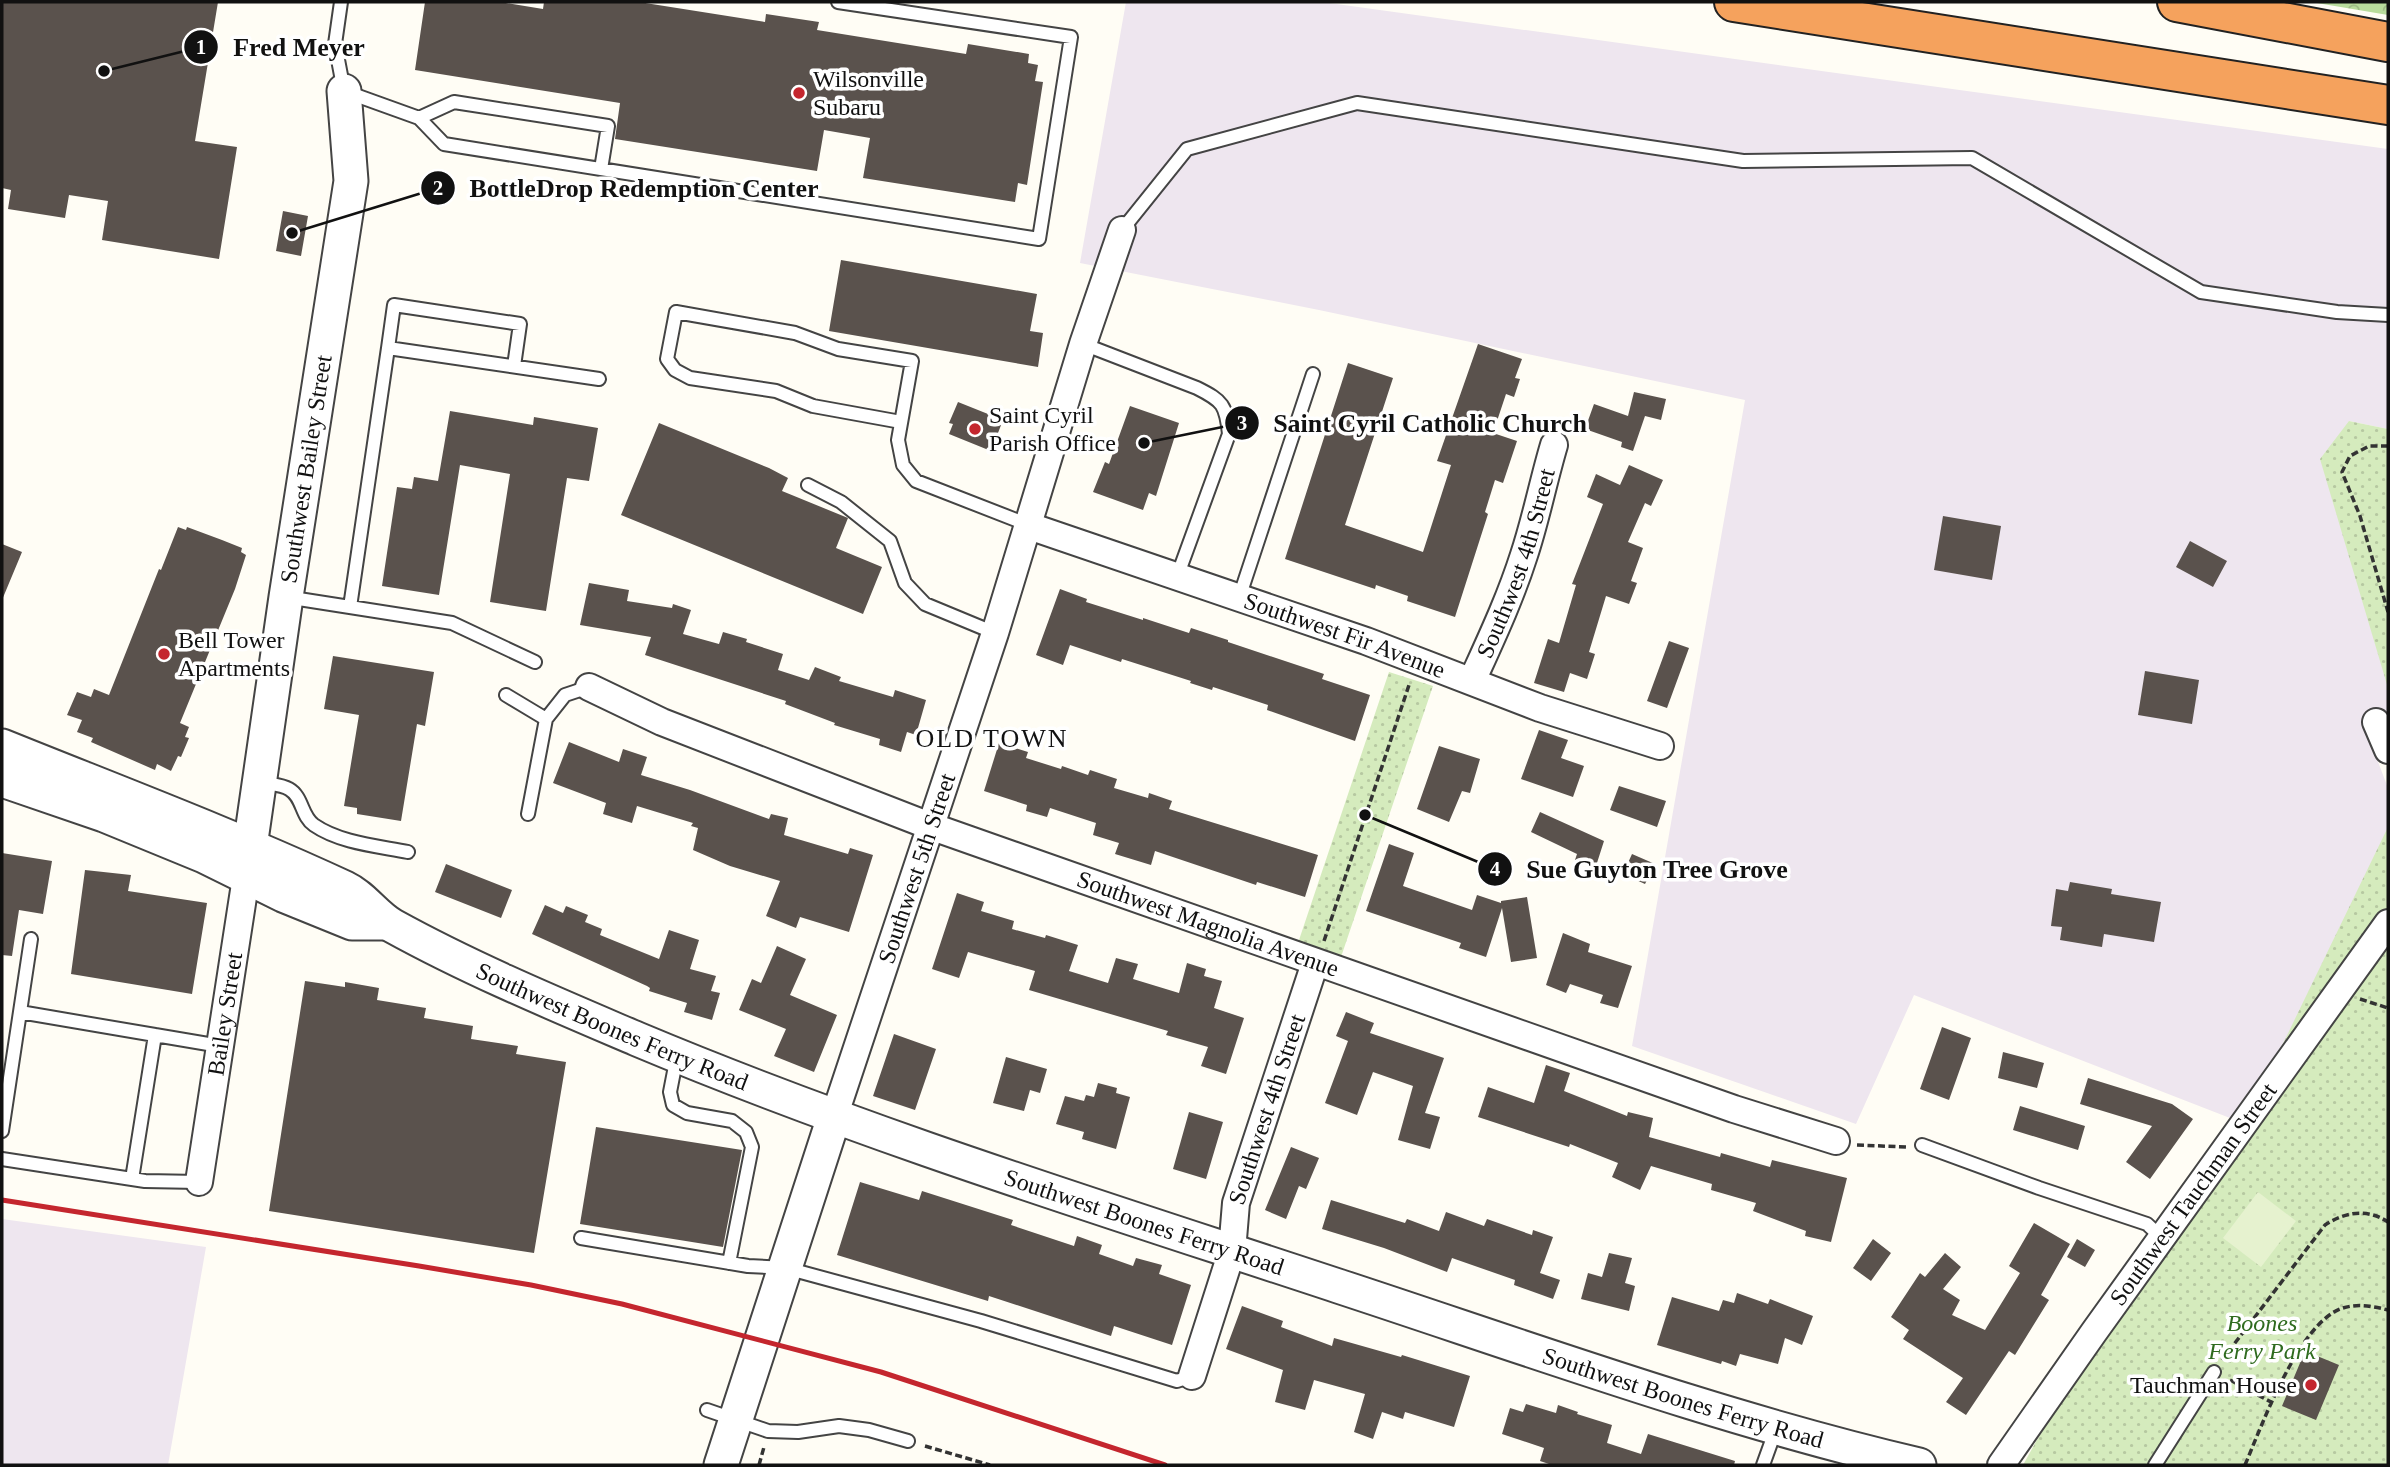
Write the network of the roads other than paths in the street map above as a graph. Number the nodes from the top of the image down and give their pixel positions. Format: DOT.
graph roads {
  1 [pos="341,2"];
  2 [pos="838,2"];
  3 [pos="1734,2"];
  4 [pos="2176,2"];
  5 [pos="2388,42"];
  6 [pos="344,91"];
  7 [pos="2388,105"];
  8 [pos="419,118"];
  9 [pos="601,169"];
  10 [pos="1122,230"];
  11 [pos="2388,315"];
  12 [pos="1083,344"];
  13 [pos="388,348"];
  14 [pos="514,366"];
  15 [pos="1313,374"];
  16 [pos="599,379"];
  17 [pos="901,422"];
  18 [pos="1554,445"];
  19 [pos="808,485"];
  20 [pos="1029,526"];
  21 [pos="1177,577"];
  22 [pos="286,597"];
  23 [pos="1239,598"];
  24 [pos="350,607"];
  25 [pos="995,633"];
  26 [pos="534,662"];
  27 [pos="1472,681"];
  28 [pos="589,687"];
  29 [pos="506,695"];
  30 [pos="546,719"];
  31 [pos="2376,722"];
  32 [pos="2,746"];
  33 [pos="1660,746"];
  34 [pos="2388,750"];
  35 [pos="2,780"];
  36 [pos="259,781"];
  37 [pos="528,814"];
  38 [pos="930,826"];
  39 [pos="408,852"];
  40 [pos="248,862"];
  41 [pos="2388,923"];
  42 [pos="31,939"];
  43 [pos="1315,963"];
  44 [pos="20,1012"];
  45 [pos="155,1035"];
  46 [pos="220,1046"];
  47 [pos="677,1056"];
  48 [pos="834,1117"];
  49 [pos="2,1131"];
  50 [pos="1836,1141"];
  51 [pos="1922,1145"];
  52 [pos="2,1159"];
  53 [pos="132,1179"];
  54 [pos="199,1182"];
  55 [pos="580,1238"];
  56 [pos="2162,1239"];
  57 [pos="1233,1251"];
  58 [pos="729,1263"];
  59 [pos="786,1268"];
  60 [pos="2214,1372"];
  61 [pos="1192,1377"];
  62 [pos="721,1415"];
  63 [pos="1776,1429"];
  64 [pos="908,1441"];
  65 [pos="721,1465"];
  66 [pos="1763,1465"];
  67 [pos="1919,1465"];
  68 [pos="2001,1465"];
  69 [pos="2155,1465"];
  1 -- 6 [label="lane"];
  2 -- 9 [label="lane"];
  3 -- 7 [label="highway"];
  4 -- 5 [label="highway"];
  6 -- 8 [label="lane"];
  6 -- 22 [label="street, Southwest Bailey Street"];
  8 -- 9 [label="lane"];
  8 -- 9 [label="lane"];
  10 -- 11 [label="lane"];
  10 -- 12 [label="street, Southwest 5th Street"];
  12 -- 20 [label="street, Southwest 5th Street"];
  12 -- 21 [label="lane"];
  13 -- 14 [label="lane"];
  13 -- 14 [label="lane"];
  13 -- 24 [label="lane"];
  14 -- 16 [label="lane"];
  15 -- 23 [label="lane"];
  17 -- 17 [label="lane"];
  17 -- 20 [label="lane"];
  18 -- 27 [label="street, Southwest 4th Street"];
  19 -- 25 [label="lane"];
  20 -- 21 [label="street, Southwest Fir Avenue"];
  20 -- 25 [label="street, Southwest 5th Street"];
  21 -- 23 [label="street, Southwest Fir Avenue"];
  22 -- 24 [label="lane"];
  22 -- 36 [label="street, Southwest Bailey Street"];
  23 -- 27 [label="street, Southwest Fir Avenue"];
  24 -- 26 [label="lane"];
  25 -- 38 [label="street, Southwest 5th Street"];
  27 -- 33 [label="street, Southwest Fir Avenue"];
  28 -- 30 [label="lane"];
  28 -- 38 [label="street, Southwest Magnolia Avenue"];
  29 -- 30 [label="lane"];
  30 -- 37 [label="lane"];
  31 -- 34 [label="street"];
  32 -- 40 [label="street, Southwest Boones Ferry Road"];
  35 -- 40 [label="street, Southwest Boones Ferry Road"];
  36 -- 39 [label="lane"];
  36 -- 40 [label="street, Southwest Bailey Street"];
  38 -- 43 [label="street, Southwest Magnolia Avenue"];
  38 -- 48 [label="street, Southwest 5th Street"];
  40 -- 46 [label="street, Bailey Street"];
  40 -- 47 [label="street, Southwest Boones Ferry Road"];
  41 -- 56 [label="street, Southwest Tauchman Street"];
  42 -- 44 [label="lane"];
  43 -- 50 [label="street, Southwest Magnolia Avenue"];
  43 -- 57 [label="street, Southwest 4th Street"];
  44 -- 45 [label="lane"];
  44 -- 49 [label="lane"];
  45 -- 46 [label="lane"];
  45 -- 53 [label="lane"];
  46 -- 54 [label="street, Bailey Street"];
  47 -- 48 [label="street, Southwest Boones Ferry Road"];
  47 -- 58 [label="lane"];
  48 -- 57 [label="street, Southwest Boones Ferry Road"];
  48 -- 59 [label="street, Southwest 5th Street"];
  51 -- 56 [label="lane"];
  52 -- 53 [label="lane"];
  53 -- 54 [label="lane"];
  55 -- 58 [label="lane"];
  56 -- 68 [label="street, Southwest Tauchman Street"];
  57 -- 61 [label="street, Southwest 4th Street"];
  57 -- 63 [label="street, Southwest Boones Ferry Road"];
  58 -- 59 [label="lane"];
  59 -- 61 [label="lane"];
  59 -- 62 [label="street, Southwest 5th Street"];
  60 -- 69 [label="lane"];
  62 -- 64 [label="lane"];
  62 -- 65 [label="street, Southwest 5th Street"];
  63 -- 66 [label="lane"];
  63 -- 67 [label="street, Southwest Boones Ferry Road"];
}
